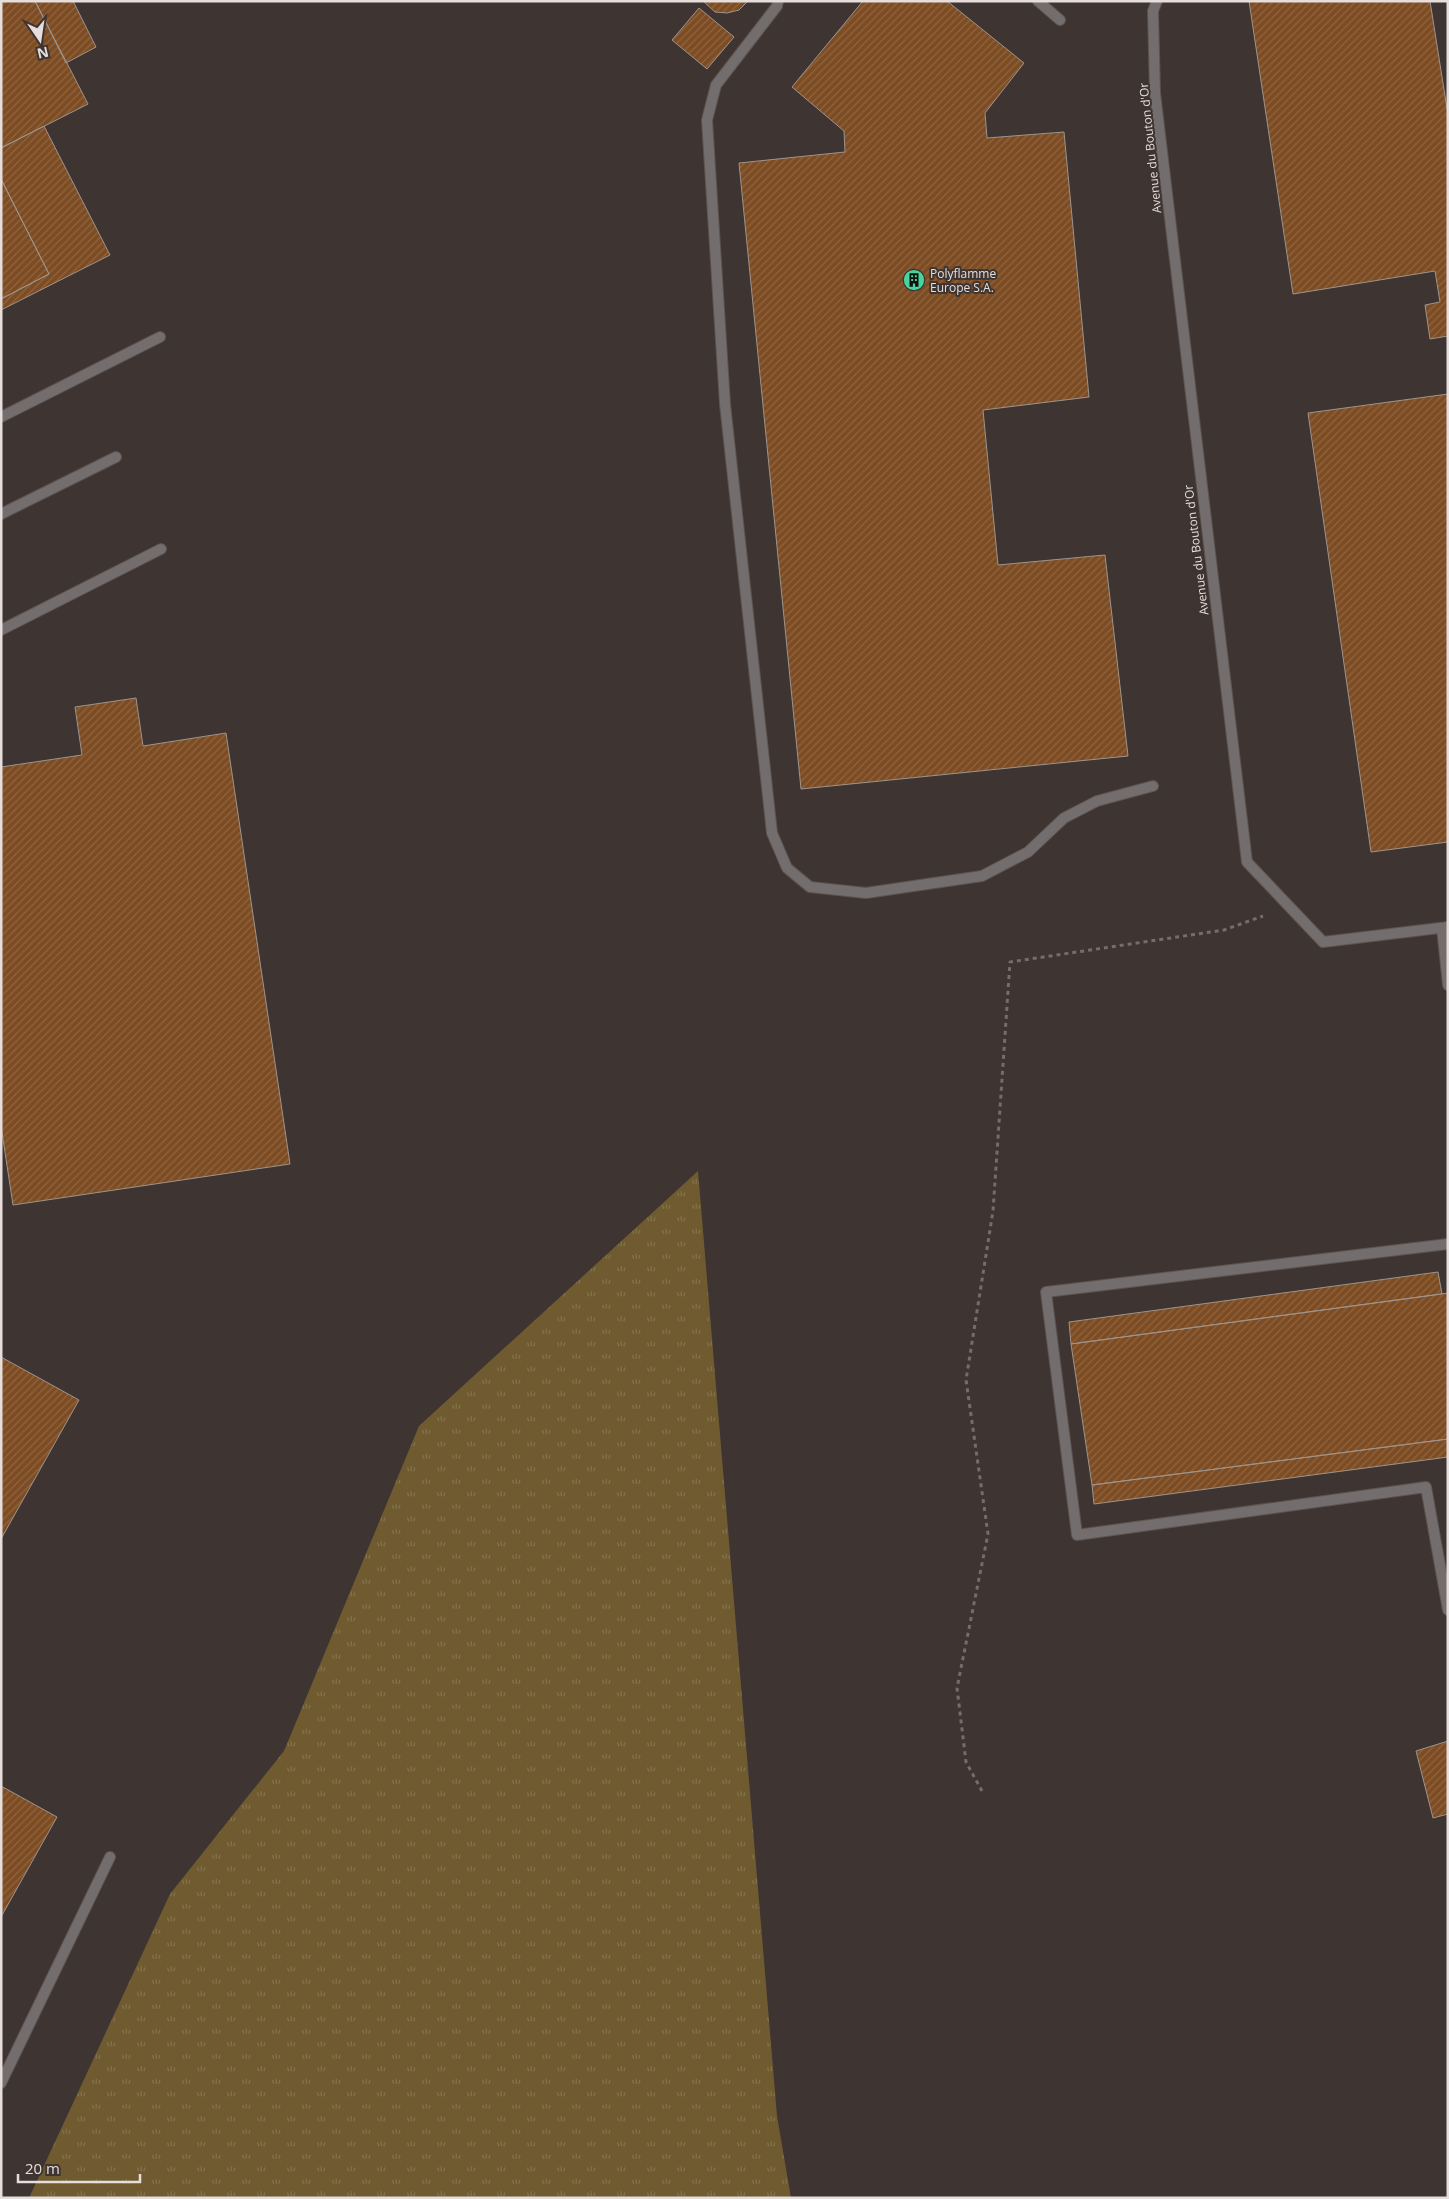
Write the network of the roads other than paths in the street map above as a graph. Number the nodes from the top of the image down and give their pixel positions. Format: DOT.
graph roads {
  1 [pos="778,1"];
  2 [pos="1038,1"];
  3 [pos="1157,1"];
  4 [pos="1060,20"];
  5 [pos="160,337"];
  6 [pos="1,417"];
  7 [pos="116,457"];
  8 [pos="1,514"];
  9 [pos="161,550"];
  10 [pos="1,630"];
  11 [pos="1153,786"];
  12 [pos="1445,928"];
  13 [pos="1448,985"];
  14 [pos="1448,1244"];
  15 [pos="1448,1610"];
  16 [pos="110,1857"];
  17 [pos="1,2082"];
  1 -- 11 [label="street"];
  2 -- 4 [label="street"];
  3 -- 12 [label="street, Avenue du Bouton d'Or"];
  5 -- 6 [label="street"];
  7 -- 8 [label="street"];
  9 -- 10 [label="street"];
  12 -- 13 [label="street"];
  14 -- 15 [label="street"];
  16 -- 17 [label="street"];
}
